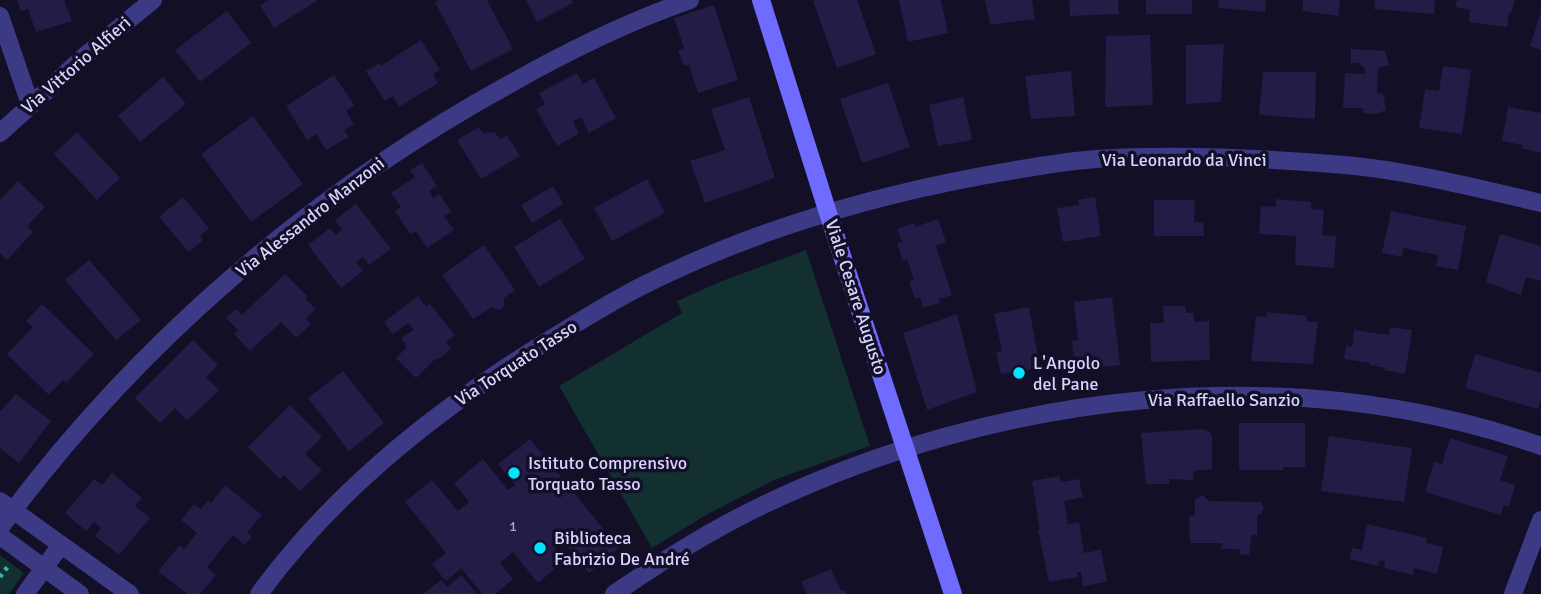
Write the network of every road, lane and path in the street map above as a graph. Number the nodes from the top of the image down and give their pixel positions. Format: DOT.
graph roads {
  1 [pos="153,0"];
  2 [pos="690,0"];
  3 [pos="761,0"];
  4 [pos="0,16"];
  5 [pos="30,104"];
  6 [pos="0,133"];
  7 [pos="1541,203"];
  8 [pos="828,213"];
  9 [pos="1541,446"];
  10 [pos="907,450"];
  11 [pos="6,506"];
  12 [pos="1541,520"];
  13 [pos="0,528"];
  14 [pos="0,536"];
  15 [pos="61,545"];
  16 [pos="44,568"];
  17 [pos="25,594"];
  18 [pos="80,594"];
  19 [pos="130,594"];
  20 [pos="259,594"];
  21 [pos="614,594"];
  22 [pos="953,594"];
  23 [pos="1513,594"];
  1 -- 5 [label="street, Via Vittorio Alfieri"];
  2 -- 11 [label="street, Via Alessandro Manzoni"];
  3 -- 8 [label="main road, Viale Cesare Augusto"];
  4 -- 5 [label="street"];
  5 -- 6 [label="street, Via Vittorio Alfieri"];
  7 -- 8 [label="street, Via Leonardo da Vinci"];
  8 -- 10 [label="main road, Viale Cesare Augusto"];
  8 -- 20 [label="street, Via Torquato Tasso"];
  9 -- 10 [label="street, Via Raffaello Sanzio"];
  10 -- 21 [label="street, Via Raffaello Sanzio"];
  10 -- 22 [label="main road, Viale Cesare Augusto"];
  11 -- 13 [label="street, Via Alessandro Manzoni"];
  11 -- 15 [label="street"];
  12 -- 23 [label="street"];
  14 -- 16 [label="street"];
  15 -- 16 [label="street"];
  15 -- 19 [label="street"];
  16 -- 17 [label="street"];
  16 -- 18 [label="street"];
}
